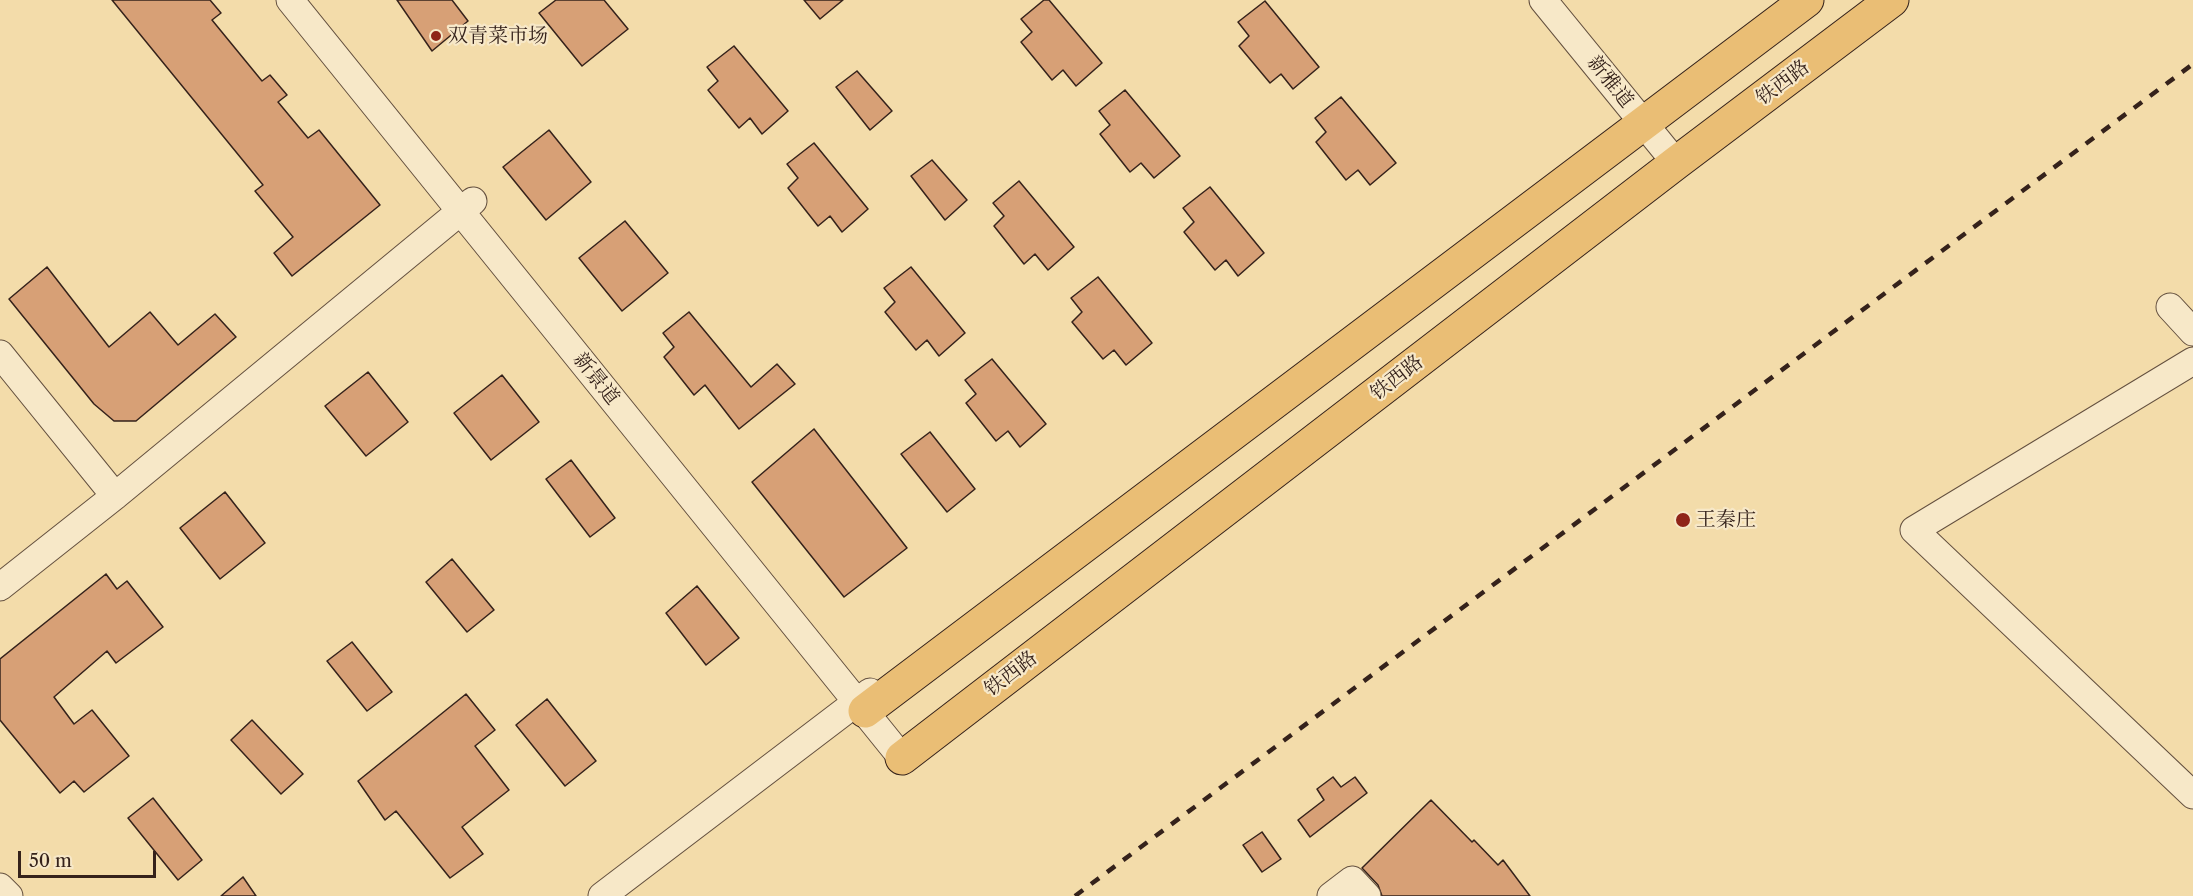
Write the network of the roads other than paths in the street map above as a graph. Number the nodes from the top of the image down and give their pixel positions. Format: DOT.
graph roads {
  1 [pos="290,0"];
  2 [pos="310,0"];
  3 [pos="1543,0"];
  4 [pos="1561,0"];
  5 [pos="1807,0"];
  6 [pos="1892,0"];
  7 [pos="1649,119"];
  8 [pos="1681,159"];
  9 [pos="467,206"];
  10 [pos="2170,307"];
  11 [pos="2193,332"];
  12 [pos="0,354"];
  13 [pos="2193,361"];
  14 [pos="115,496"];
  15 [pos="0,587"];
  16 [pos="867,701"];
  17 [pos="909,753"];
  18 [pos="2193,795"];
  19 [pos="0,887"];
  20 [pos="9,896"];
  21 [pos="602,896"];
  22 [pos="1331,896"];
  23 [pos="1367,896"];
  1 -- 9 [label="street, 新景道"];
  2 -- 9 [label="street, 新景道"];
  3 -- 7 [label="street, 新雅道"];
  4 -- 7 [label="street, 新雅道"];
  5 -- 7 [label="main road"];
  6 -- 8 [label="main road, 铁西路"];
  7 -- 8 [label="street, 新雅道"];
  7 -- 16 [label="main road"];
  8 -- 17 [label="main road, 铁西路"];
  9 -- 14 [label="street"];
  9 -- 16 [label="street, 新景道"];
  10 -- 11 [label="street"];
  12 -- 14 [label="street"];
  13 -- 18 [label="street"];
  14 -- 15 [label="street"];
  16 -- 17 [label="street, 新景道"];
  16 -- 21 [label="street"];
  19 -- 20 [label="street"];
  22 -- 23 [label="street"];
}
